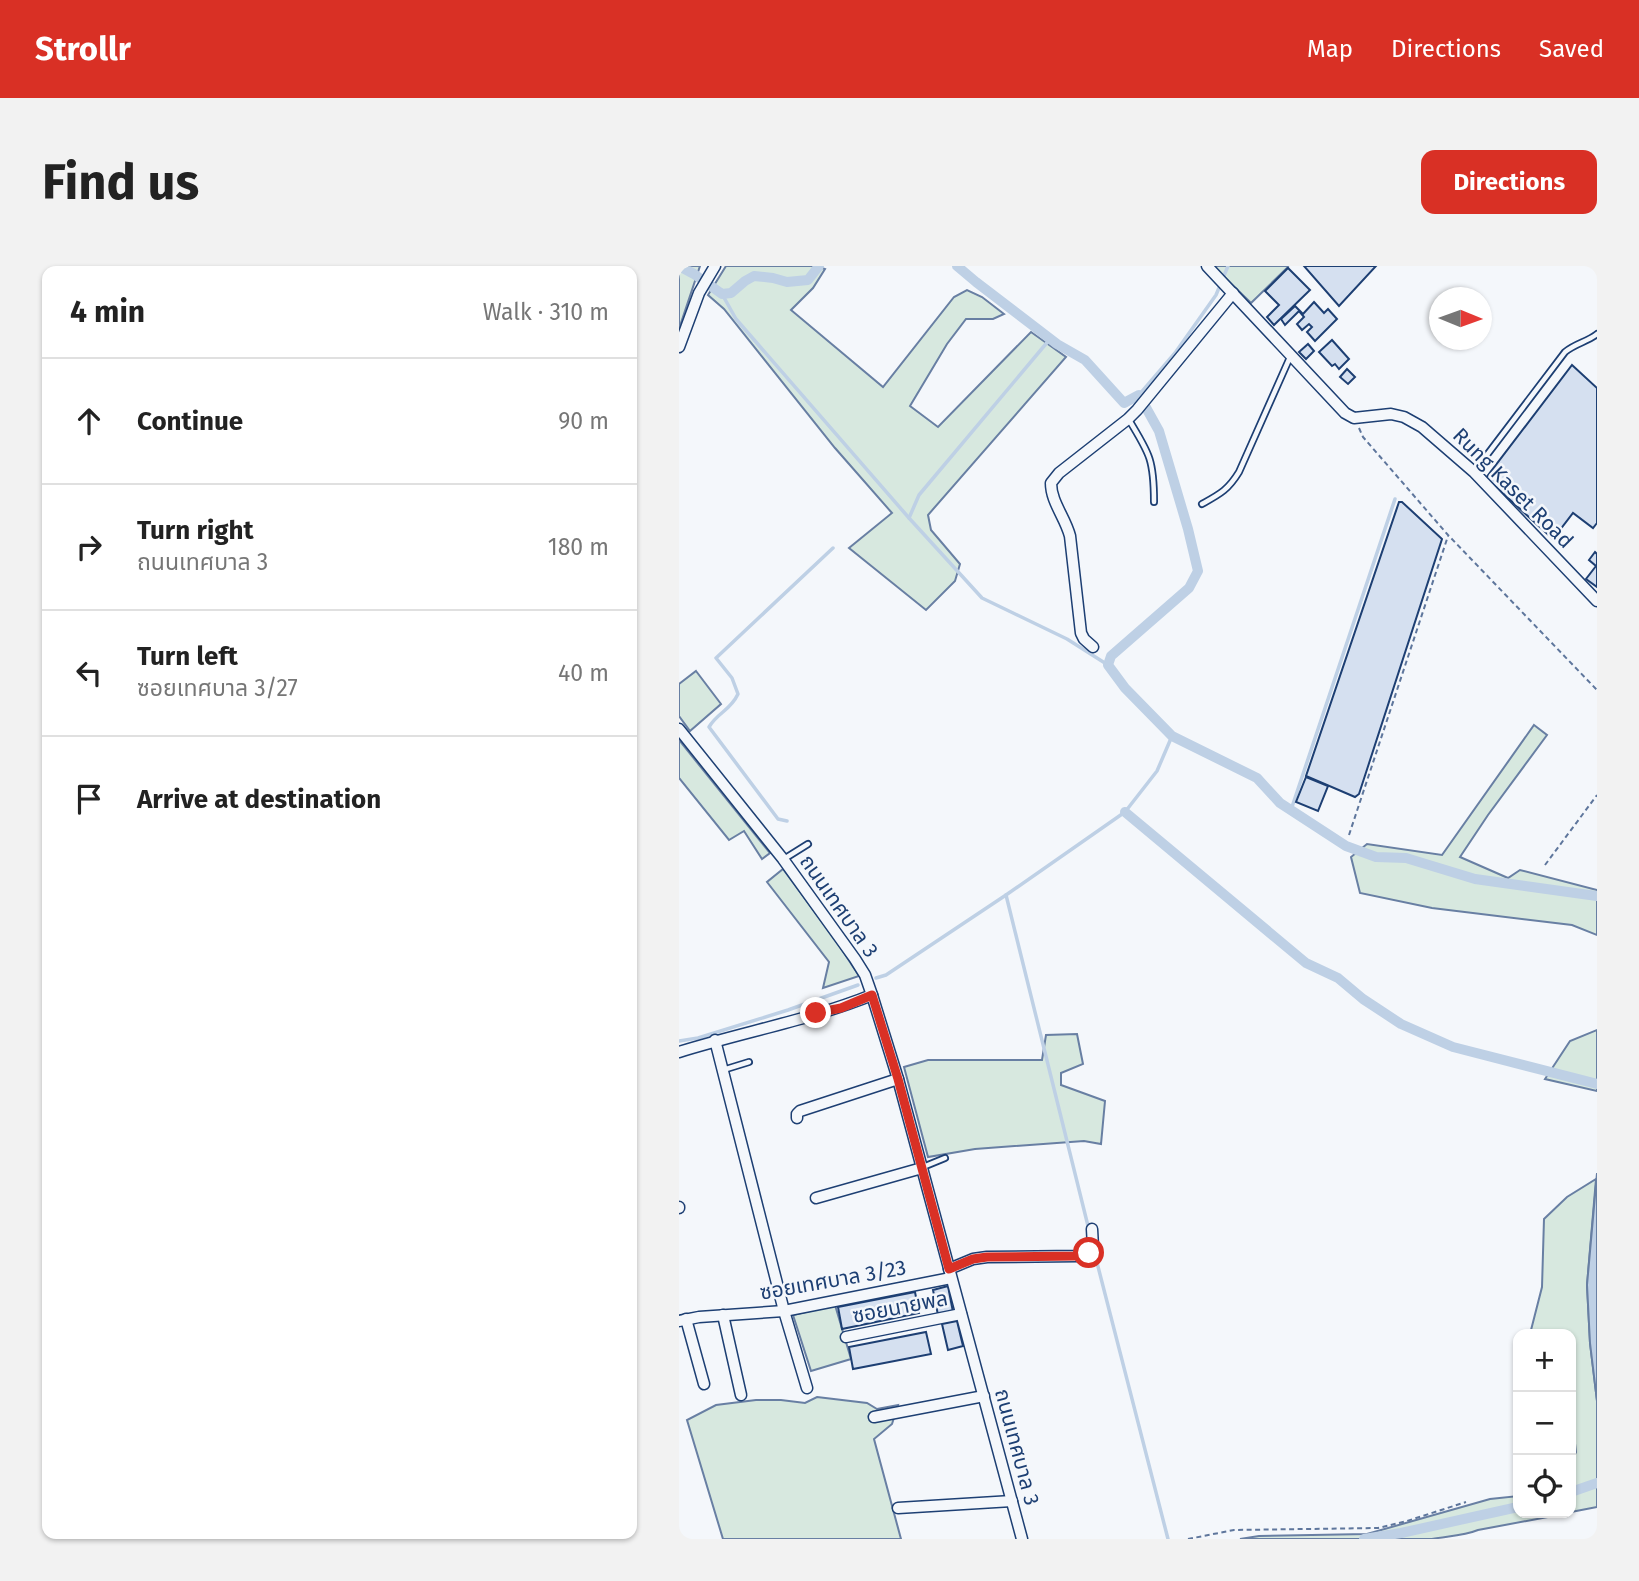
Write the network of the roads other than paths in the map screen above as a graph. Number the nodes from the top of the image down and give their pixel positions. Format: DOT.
graph roads {
  1 [pos="715,266"];
  2 [pos="1207,266"];
  3 [pos="1233,293"];
  4 [pos="1597,334"];
  5 [pos="679,347"];
  6 [pos="1291,354"];
  7 [pos="1128,419"];
  8 [pos="1474,471"];
  9 [pos="1154,502"];
  10 [pos="1202,503"];
  11 [pos="1597,601"];
  12 [pos="1093,646"];
  13 [pos="679,729"];
  14 [pos="809,844"];
  15 [pos="783,859"];
  16 [pos="872,995"];
  17 [pos="715,1040"];
  18 [pos="679,1052"];
  19 [pos="749,1062"];
  20 [pos="722,1070"];
  21 [pos="898,1079"];
  22 [pos="797,1118"];
  23 [pos="945,1158"];
  24 [pos="922,1168"];
  25 [pos="816,1198"];
  26 [pos="1092,1230"];
  27 [pos="950,1273"];
  28 [pos="784,1311"];
  29 [pos="961,1314"];
  30 [pos="723,1315"];
  31 [pos="683,1320"];
  32 [pos="846,1337"];
  33 [pos="704,1384"];
  34 [pos="807,1388"];
  35 [pos="741,1395"];
  36 [pos="984,1396"];
  37 [pos="874,1417"];
  38 [pos="1012,1501"];
  39 [pos="898,1508"];
  40 [pos="1022,1539"];
  1 -- 5 [label="street"];
  2 -- 3 [label="street"];
  3 -- 6 [label="street"];
  3 -- 7 [label="street"];
  4 -- 8 [label="lane"];
  6 -- 8 [label="street, Rung Kaset Road"];
  6 -- 10 [label="lane"];
  7 -- 9 [label="lane"];
  7 -- 12 [label="street"];
  8 -- 11 [label="street, Rung Kaset Road"];
  13 -- 15 [label="street, ถนนเทศบาล 3"];
  14 -- 15 [label="lane"];
  15 -- 16 [label="street, ถนนเทศบาล 3"];
  16 -- 17 [label="street"];
  16 -- 21 [label="street, ถนนเทศบาล 3"];
  17 -- 18 [label="street"];
  17 -- 20 [label="street"];
  19 -- 20 [label="lane"];
  20 -- 28 [label="street"];
  21 -- 22 [label="street"];
  21 -- 24 [label="street, ถนนเทศบาล 3"];
  23 -- 24 [label="lane"];
  24 -- 25 [label="street"];
  24 -- 27 [label="street, ถนนเทศบาล 3"];
  26 -- 27 [label="street, ซอยเทศบาล 3/23"];
  27 -- 28 [label="street, ซอยเทศบาล 3/23"];
  27 -- 29 [label="street, ถนนเทศบาล 3"];
  28 -- 30 [label="street, ซอยเทศบาล 3/23"];
  28 -- 34 [label="street"];
  29 -- 32 [label="street, ซอยนายพล"];
  29 -- 36 [label="street, ถนนเทศบาล 3"];
  30 -- 31 [label="street, ซอยเทศบาล 3/23"];
  30 -- 35 [label="street"];
  31 -- 33 [label="street"];
  36 -- 37 [label="street"];
  36 -- 38 [label="street, ถนนเทศบาล 3"];
  38 -- 39 [label="street"];
  38 -- 40 [label="street, ถนนเทศบาล 3"];
}
